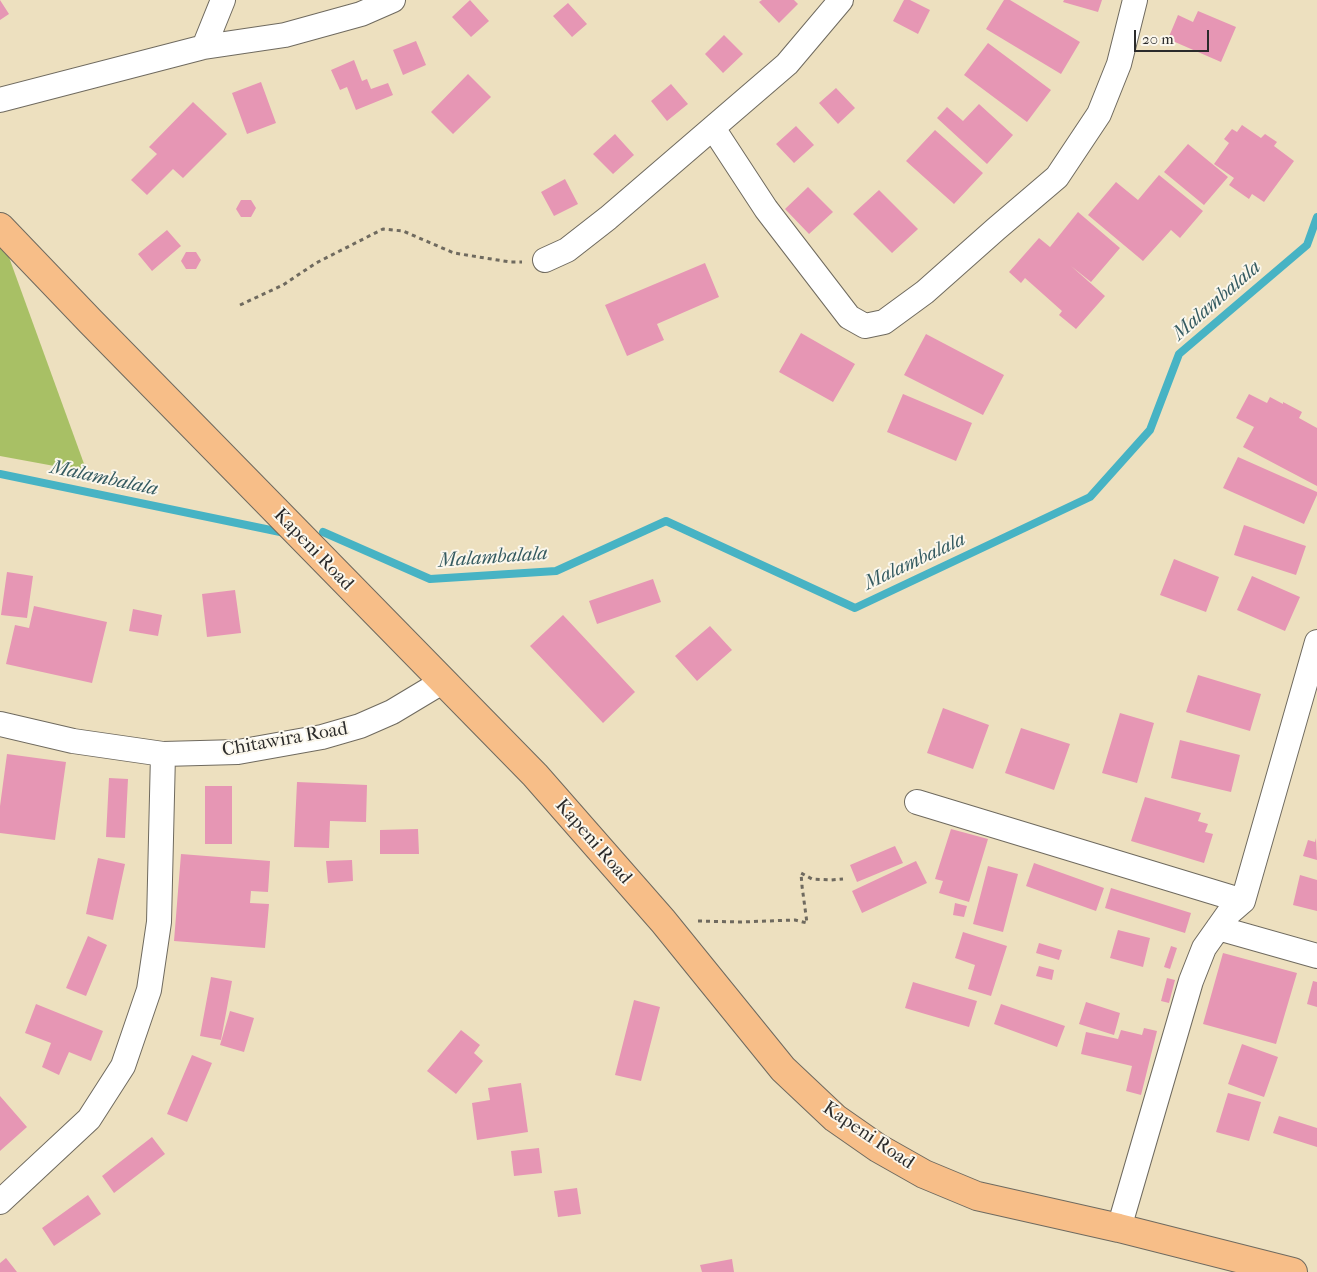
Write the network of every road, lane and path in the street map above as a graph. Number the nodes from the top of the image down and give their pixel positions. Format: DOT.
graph roads {
  1 [pos="223,0"];
  2 [pos="393,0"];
  3 [pos="841,0"];
  4 [pos="1135,0"];
  5 [pos="204,47"];
  6 [pos="0,100"];
  7 [pos="713,128"];
  8 [pos="0,227"];
  9 [pos="546,260"];
  10 [pos="240,305"];
  11 [pos="1317,642"];
  12 [pos="442,682"];
  13 [pos="0,724"];
  14 [pos="163,754"];
  15 [pos="917,802"];
  16 [pos="843,879"];
  17 [pos="1243,901"];
  18 [pos="662,921"];
  19 [pos="1218,928"];
  20 [pos="1317,956"];
  21 [pos="0,1202"];
  22 [pos="1119,1228"];
  23 [pos="1293,1272"];
  1 -- 5 [label="street"];
  2 -- 5 [label="street"];
  3 -- 7 [label="street"];
  4 -- 7 [label="street"];
  5 -- 6 [label="street"];
  7 -- 9 [label="street"];
  8 -- 12 [label="main road, Kapeni Road"];
  9 -- 10 [label="path"];
  11 -- 17 [label="street"];
  12 -- 14 [label="street, Chitawira Road"];
  12 -- 18 [label="main road, Kapeni Road"];
  13 -- 14 [label="street, Chitawira Road"];
  14 -- 21 [label="street"];
  15 -- 17 [label="street"];
  16 -- 18 [label="path"];
  17 -- 19 [label="street"];
  18 -- 22 [label="main road, Kapeni Road"];
  19 -- 20 [label="street"];
  19 -- 22 [label="street"];
  22 -- 23 [label="main road, Kapeni Road"];
}
